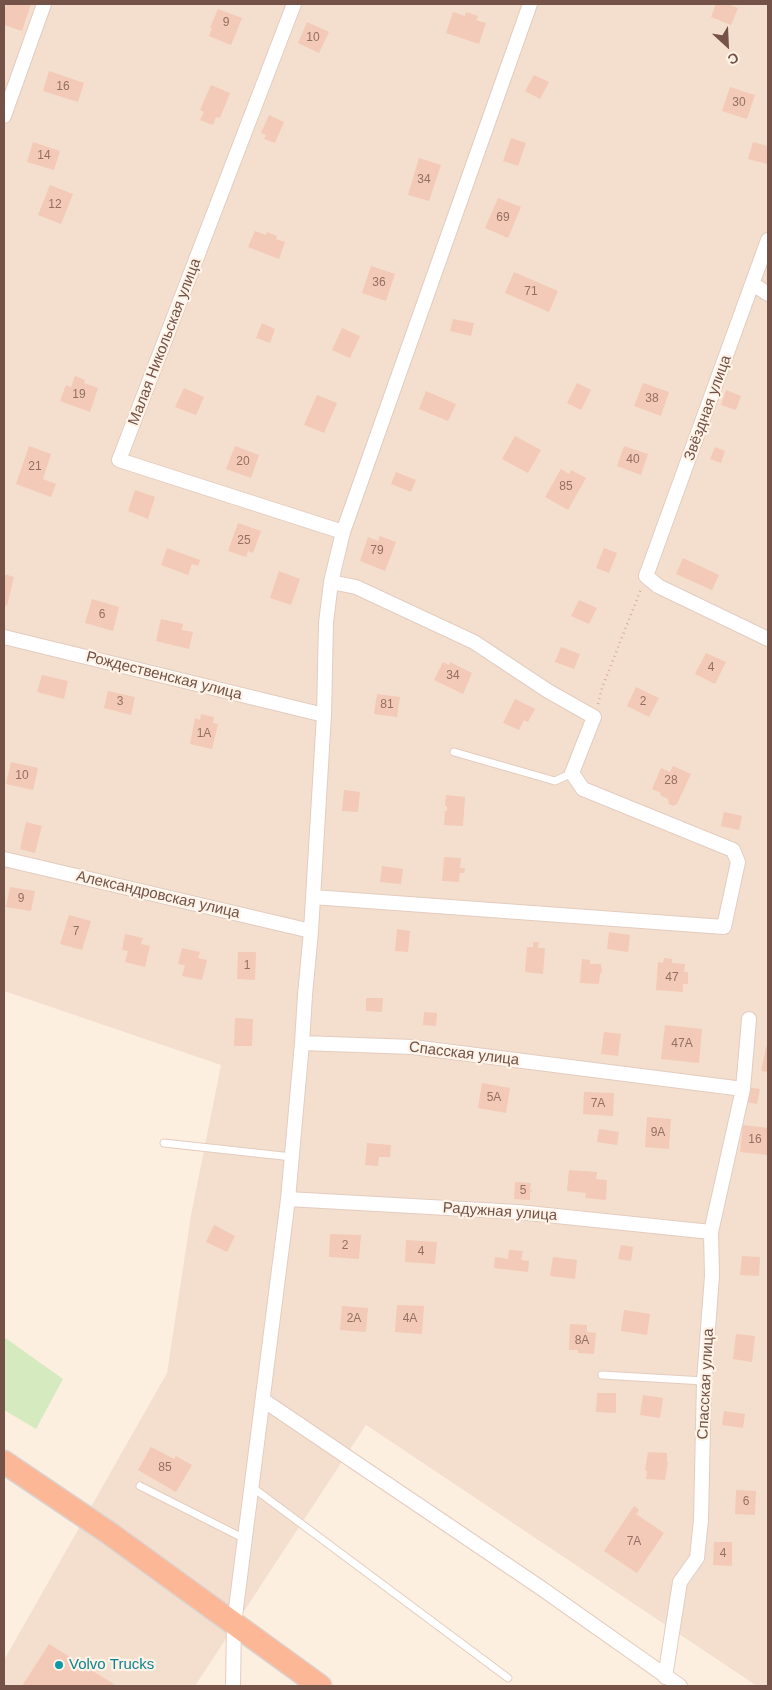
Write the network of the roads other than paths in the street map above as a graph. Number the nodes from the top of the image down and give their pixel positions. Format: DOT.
graph roads {
  1 [pos="44,4"];
  2 [pos="294,4"];
  3 [pos="530,4"];
  4 [pos="4,116"];
  5 [pos="768,240"];
  6 [pos="754,284"];
  7 [pos="768,294"];
  8 [pos="343,532"];
  9 [pos="331,582"];
  10 [pos="4,637"];
  11 [pos="768,639"];
  12 [pos="324,715"];
  13 [pos="454,752"];
  14 [pos="572,773"];
  15 [pos="4,859"];
  16 [pos="313,898"];
  17 [pos="311,931"];
  18 [pos="749,1019"];
  19 [pos="302,1043"];
  20 [pos="743,1089"];
  21 [pos="164,1142"];
  22 [pos="292,1157"];
  23 [pos="288,1198"];
  24 [pos="711,1232"];
  25 [pos="602,1375"];
  26 [pos="704,1381"];
  27 [pos="263,1400"];
  28 [pos="4,1462"];
  29 [pos="140,1486"];
  30 [pos="252,1487"];
  31 [pos="245,1539"];
  32 [pos="234,1624"];
  33 [pos="665,1677"];
  34 [pos="508,1678"];
  35 [pos="233,1686"];
  36 [pos="320,1686"];
  37 [pos="680,1686"];
  1 -- 4 [label="street"];
  2 -- 8 [label="street, Малая Никольская улица"];
  3 -- 8 [label="street"];
  5 -- 6 [label="street, Звёздная улица"];
  6 -- 7 [label="street"];
  6 -- 11 [label="street, Звёздная улица"];
  8 -- 9 [label="street"];
  9 -- 12 [label="street"];
  9 -- 14 [label="street"];
  10 -- 12 [label="street, Рождественская улица"];
  12 -- 16 [label="street"];
  13 -- 14 [label="lane"];
  14 -- 16 [label="street"];
  15 -- 17 [label="street, Александровская улица"];
  16 -- 17 [label="street"];
  17 -- 19 [label="street"];
  18 -- 20 [label="street, Спасская улица"];
  19 -- 20 [label="street, Спасская улица"];
  19 -- 22 [label="street"];
  20 -- 24 [label="street, Спасская улица"];
  21 -- 22 [label="lane"];
  22 -- 23 [label="street"];
  23 -- 24 [label="street, Радужная улица"];
  23 -- 27 [label="street"];
  24 -- 26 [label="street, Спасская улица"];
  25 -- 26 [label="lane"];
  26 -- 33 [label="street, Спасская улица"];
  27 -- 30 [label="street"];
  27 -- 33 [label="street"];
  28 -- 32 [label="highway"];
  29 -- 31 [label="lane"];
  30 -- 31 [label="street"];
  30 -- 34 [label="lane"];
  31 -- 32 [label="street"];
  32 -- 35 [label="street"];
  32 -- 36 [label="highway"];
  33 -- 37 [label="street"];
}
